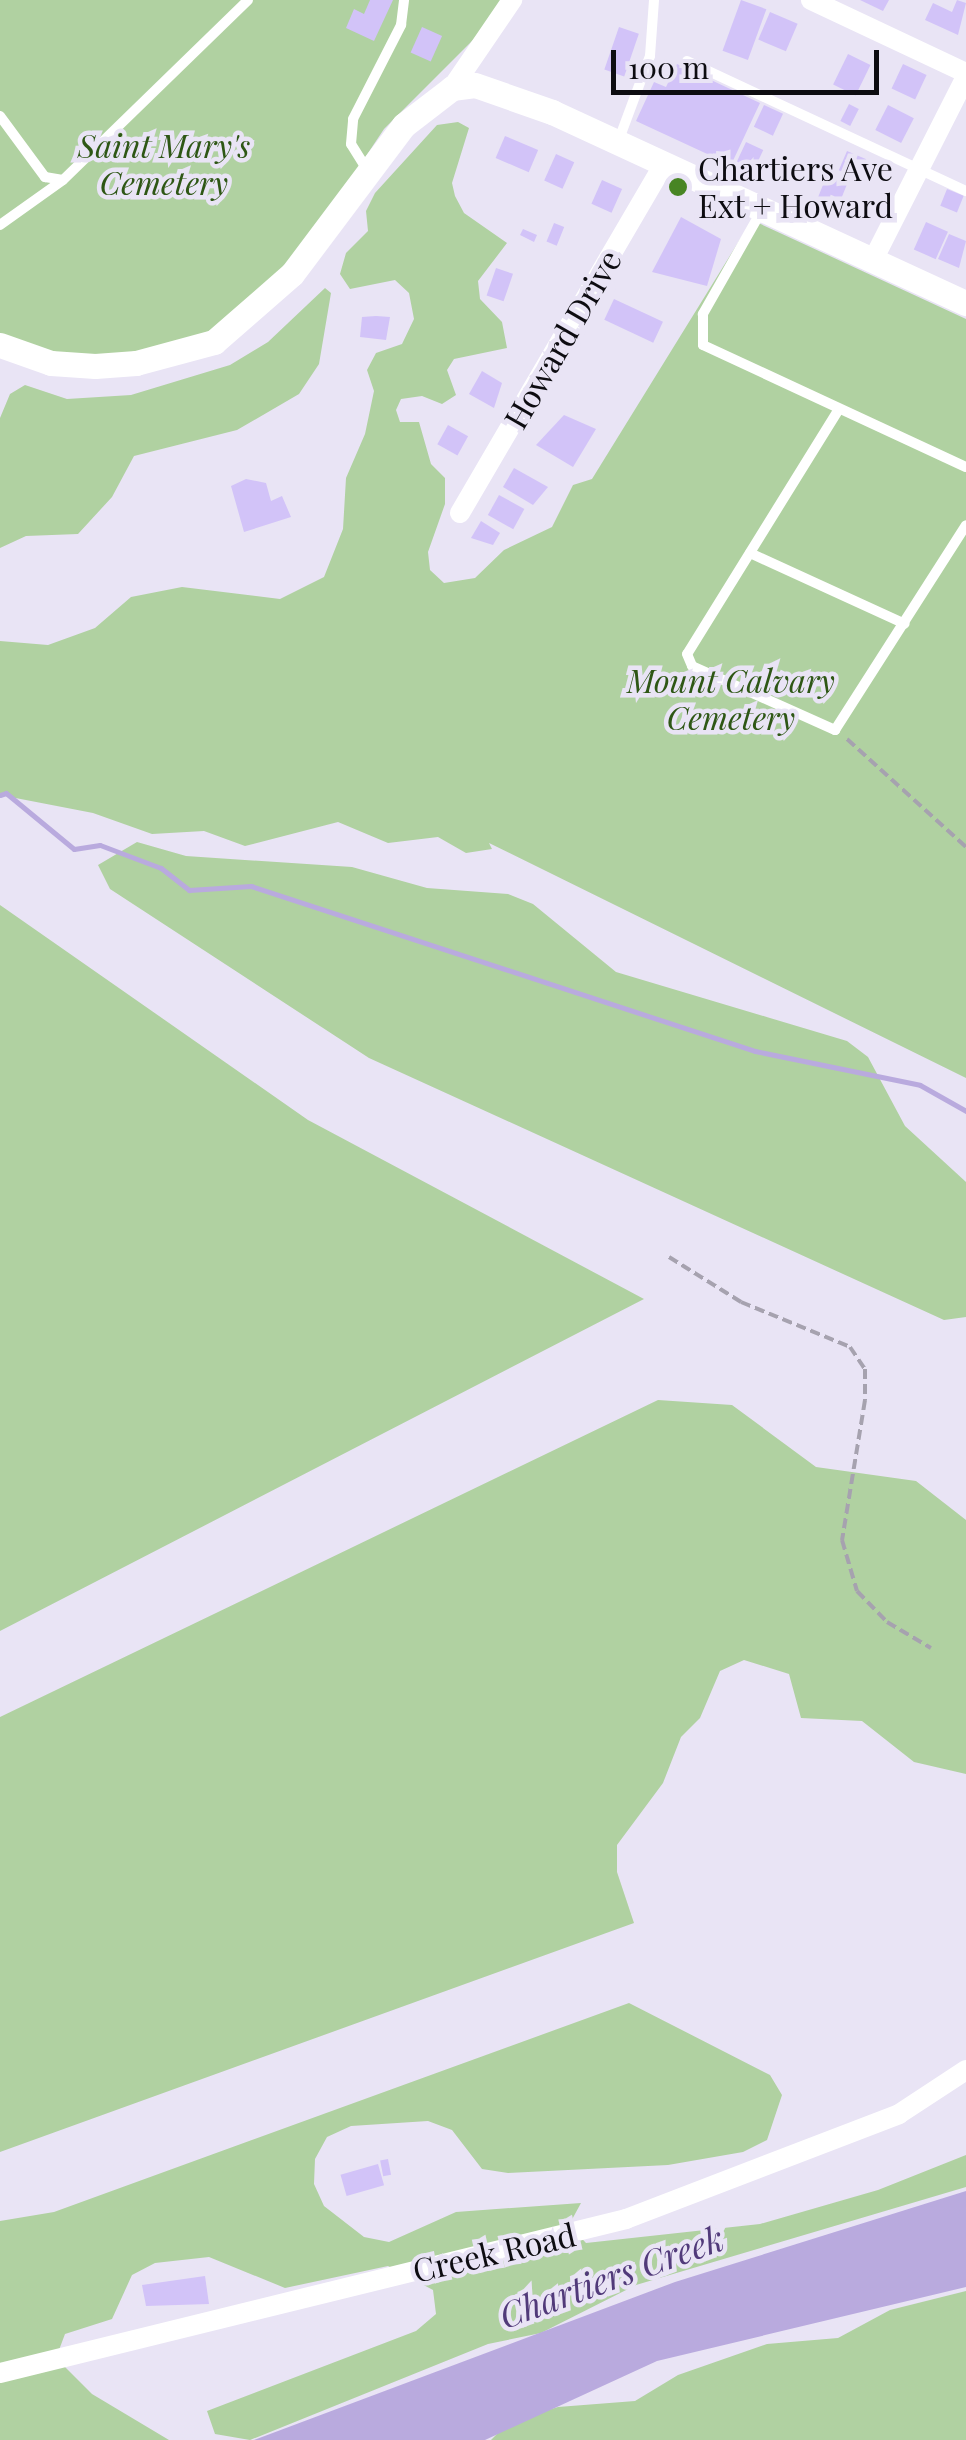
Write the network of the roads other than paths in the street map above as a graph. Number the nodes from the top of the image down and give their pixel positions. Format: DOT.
graph roads {
  1 [pos="248,0"];
  2 [pos="404,0"];
  3 [pos="512,0"];
  4 [pos="654,0"];
  5 [pos="811,0"];
  6 [pos="687,60"];
  7 [pos="966,75"];
  8 [pos="452,88"];
  9 [pos="0,116"];
  10 [pos="618,143"];
  11 [pos="664,164"];
  12 [pos="366,168"];
  13 [pos="918,169"];
  14 [pos="62,180"];
  15 [pos="966,191"];
  16 [pos="762,210"];
  17 [pos="0,225"];
  18 [pos="872,262"];
  19 [pos="966,304"];
  20 [pos="0,345"];
  21 [pos="839,409"];
  22 [pos="966,468"];
  23 [pos="460,513"];
  24 [pos="966,525"];
  25 [pos="750,553"];
  26 [pos="905,624"];
  27 [pos="966,2070"];
  28 [pos="0,2374"];
  1 -- 14 [label="lane"];
  2 -- 12 [label="lane"];
  3 -- 8 [label="street"];
  4 -- 10 [label="lane"];
  5 -- 7 [label="street"];
  6 -- 13 [label="lane"];
  7 -- 13 [label="street"];
  8 -- 10 [label="street"];
  8 -- 12 [label="street"];
  9 -- 14 [label="lane"];
  10 -- 11 [label="street"];
  11 -- 16 [label="street"];
  11 -- 23 [label="street, Howard Drive"];
  12 -- 20 [label="street"];
  13 -- 15 [label="lane"];
  13 -- 18 [label="street"];
  14 -- 17 [label="lane"];
  16 -- 18 [label="street"];
  16 -- 21 [label="lane"];
  18 -- 19 [label="street"];
  21 -- 22 [label="lane"];
  21 -- 25 [label="lane"];
  24 -- 26 [label="lane"];
  25 -- 26 [label="lane"];
  25 -- 26 [label="lane"];
  27 -- 28 [label="street, Creek Road"];
}
